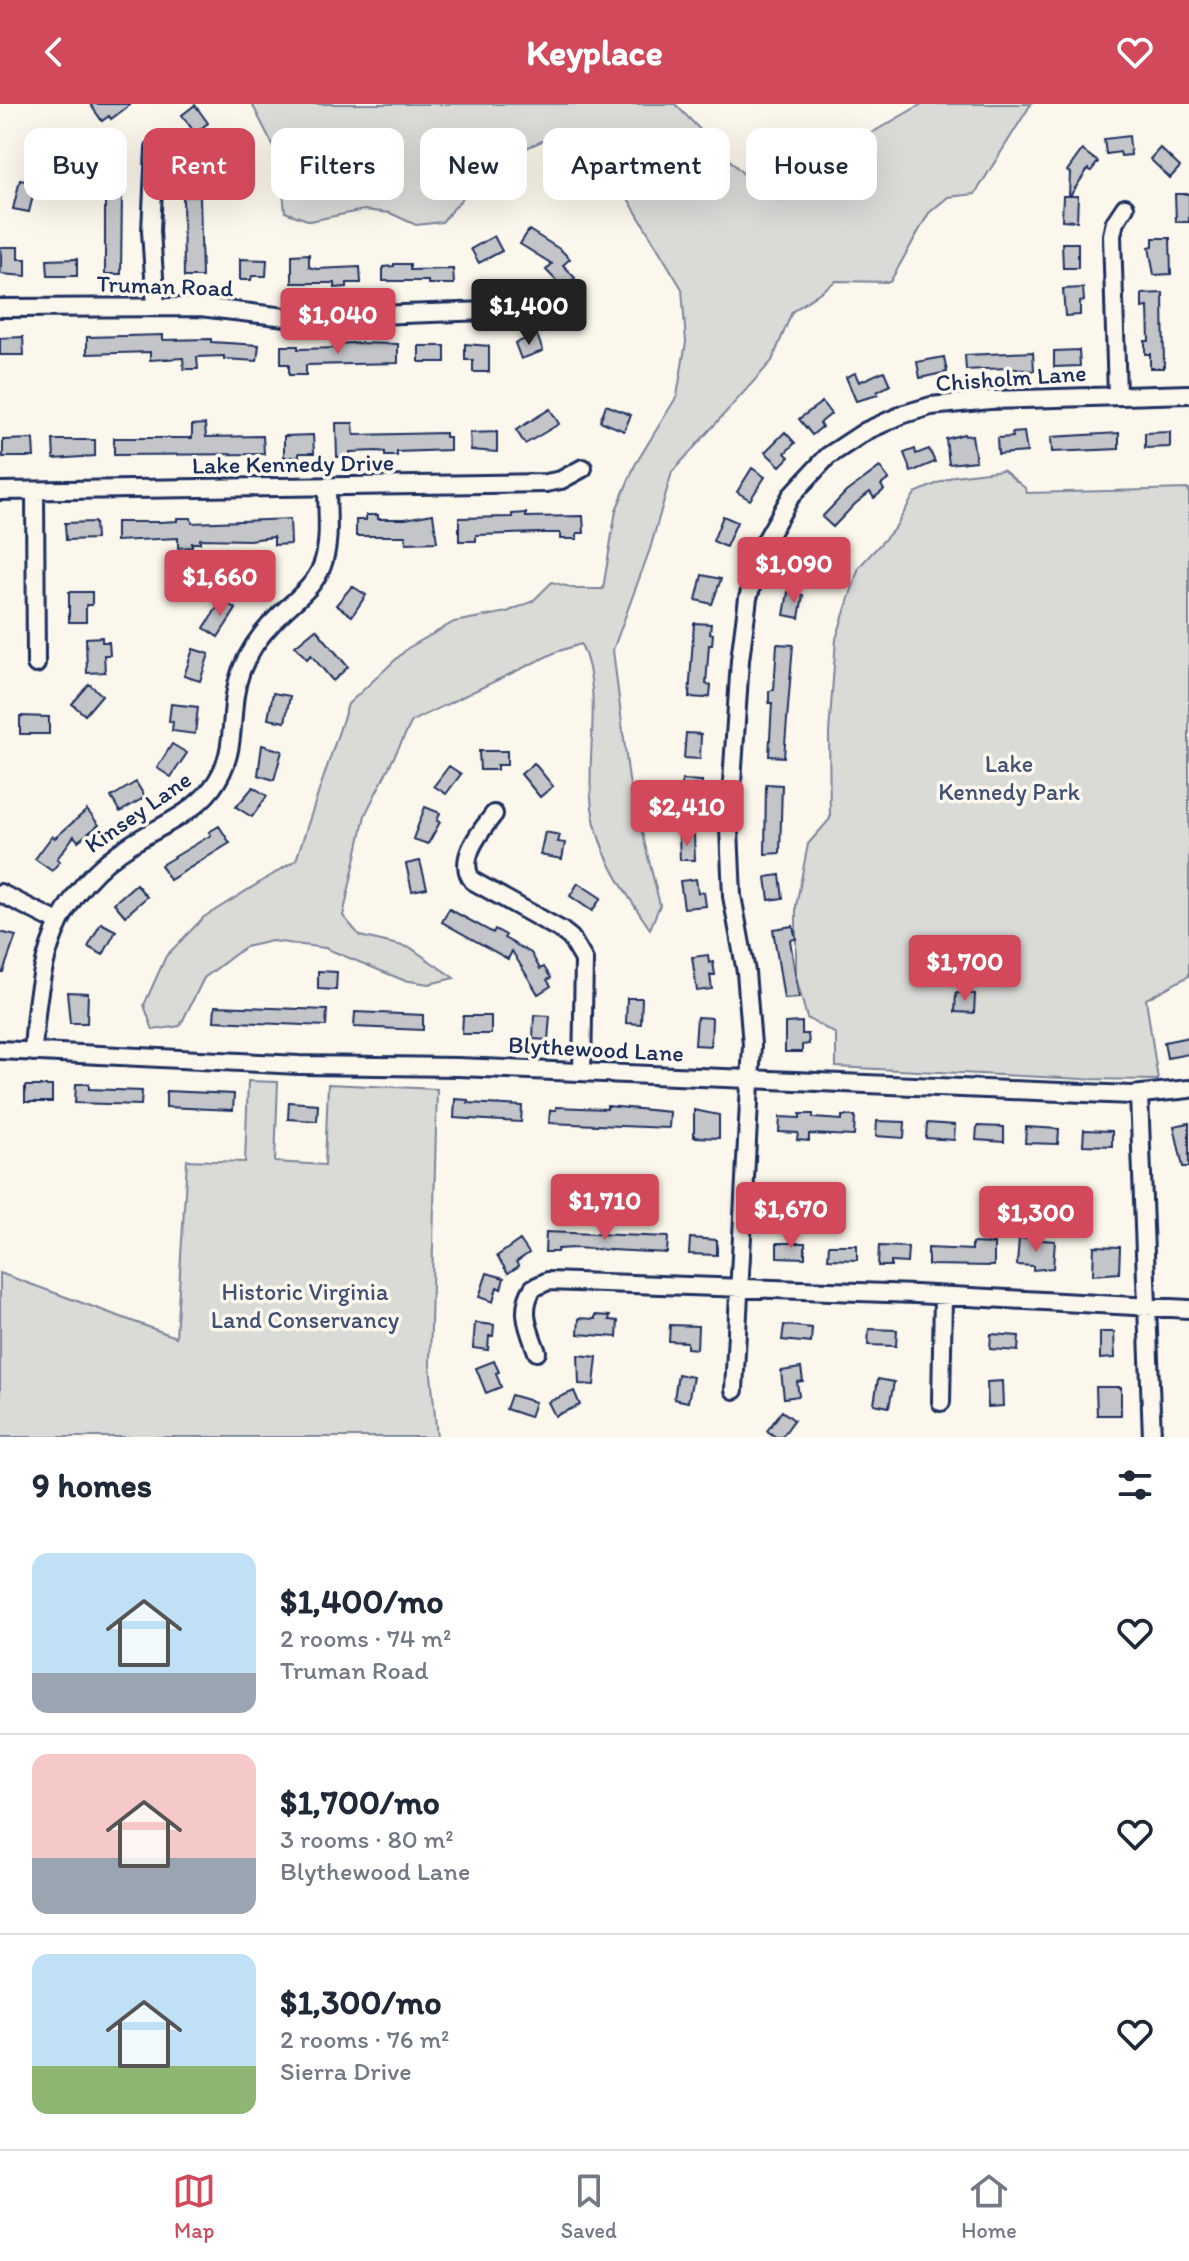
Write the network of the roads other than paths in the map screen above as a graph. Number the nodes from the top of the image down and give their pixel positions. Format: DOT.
graph roads {
  1 [pos="152,200"];
  2 [pos="1125,207"];
  3 [pos="517,299"];
  4 [pos="156,307"];
  5 [pos="0,308"];
  6 [pos="1189,394"];
  7 [pos="1117,395"];
  8 [pos="583,468"];
  9 [pos="327,488"];
  10 [pos="0,491"];
  11 [pos="35,491"];
  12 [pos="36,664"];
  13 [pos="494,814"];
  14 [pos="0,893"];
  15 [pos="58,922"];
  16 [pos="0,1050"];
  17 [pos="33,1052"];
  18 [pos="582,1072"];
  19 [pos="749,1081"];
  20 [pos="1189,1089"];
  21 [pos="1139,1095"];
  22 [pos="740,1289"];
  23 [pos="943,1297"];
  24 [pos="1147,1307"];
  25 [pos="1189,1309"];
  26 [pos="537,1352"];
  27 [pos="734,1390"];
  28 [pos="941,1402"];
  29 [pos="1152,1437"];
  1 -- 4 [label="street"];
  2 -- 7 [label="street"];
  3 -- 4 [label="street, Truman Road"];
  4 -- 5 [label="street, Truman Road"];
  6 -- 7 [label="street, Chisholm Lane"];
  7 -- 19 [label="street, Chisholm Lane"];
  8 -- 9 [label="street, Lake Kennedy Drive"];
  9 -- 11 [label="street, Lake Kennedy Drive"];
  9 -- 15 [label="street, Kinsey Lane"];
  10 -- 11 [label="street, Lake Kennedy Drive"];
  11 -- 12 [label="street"];
  13 -- 18 [label="street"];
  14 -- 15 [label="street"];
  15 -- 17 [label="street, Kinsey Lane"];
  16 -- 17 [label="street, Blythewood Lane"];
  17 -- 18 [label="street, Blythewood Lane"];
  18 -- 19 [label="street, Blythewood Lane"];
  19 -- 21 [label="street, Blythewood Lane"];
  19 -- 22 [label="street, Chisholm Lane"];
  20 -- 21 [label="street, Blythewood Lane"];
  21 -- 24 [label="street"];
  22 -- 23 [label="street"];
  22 -- 26 [label="street"];
  22 -- 27 [label="street, Chisholm Lane"];
  23 -- 24 [label="street"];
  23 -- 28 [label="street"];
  24 -- 25 [label="street"];
  24 -- 29 [label="street"];
}
